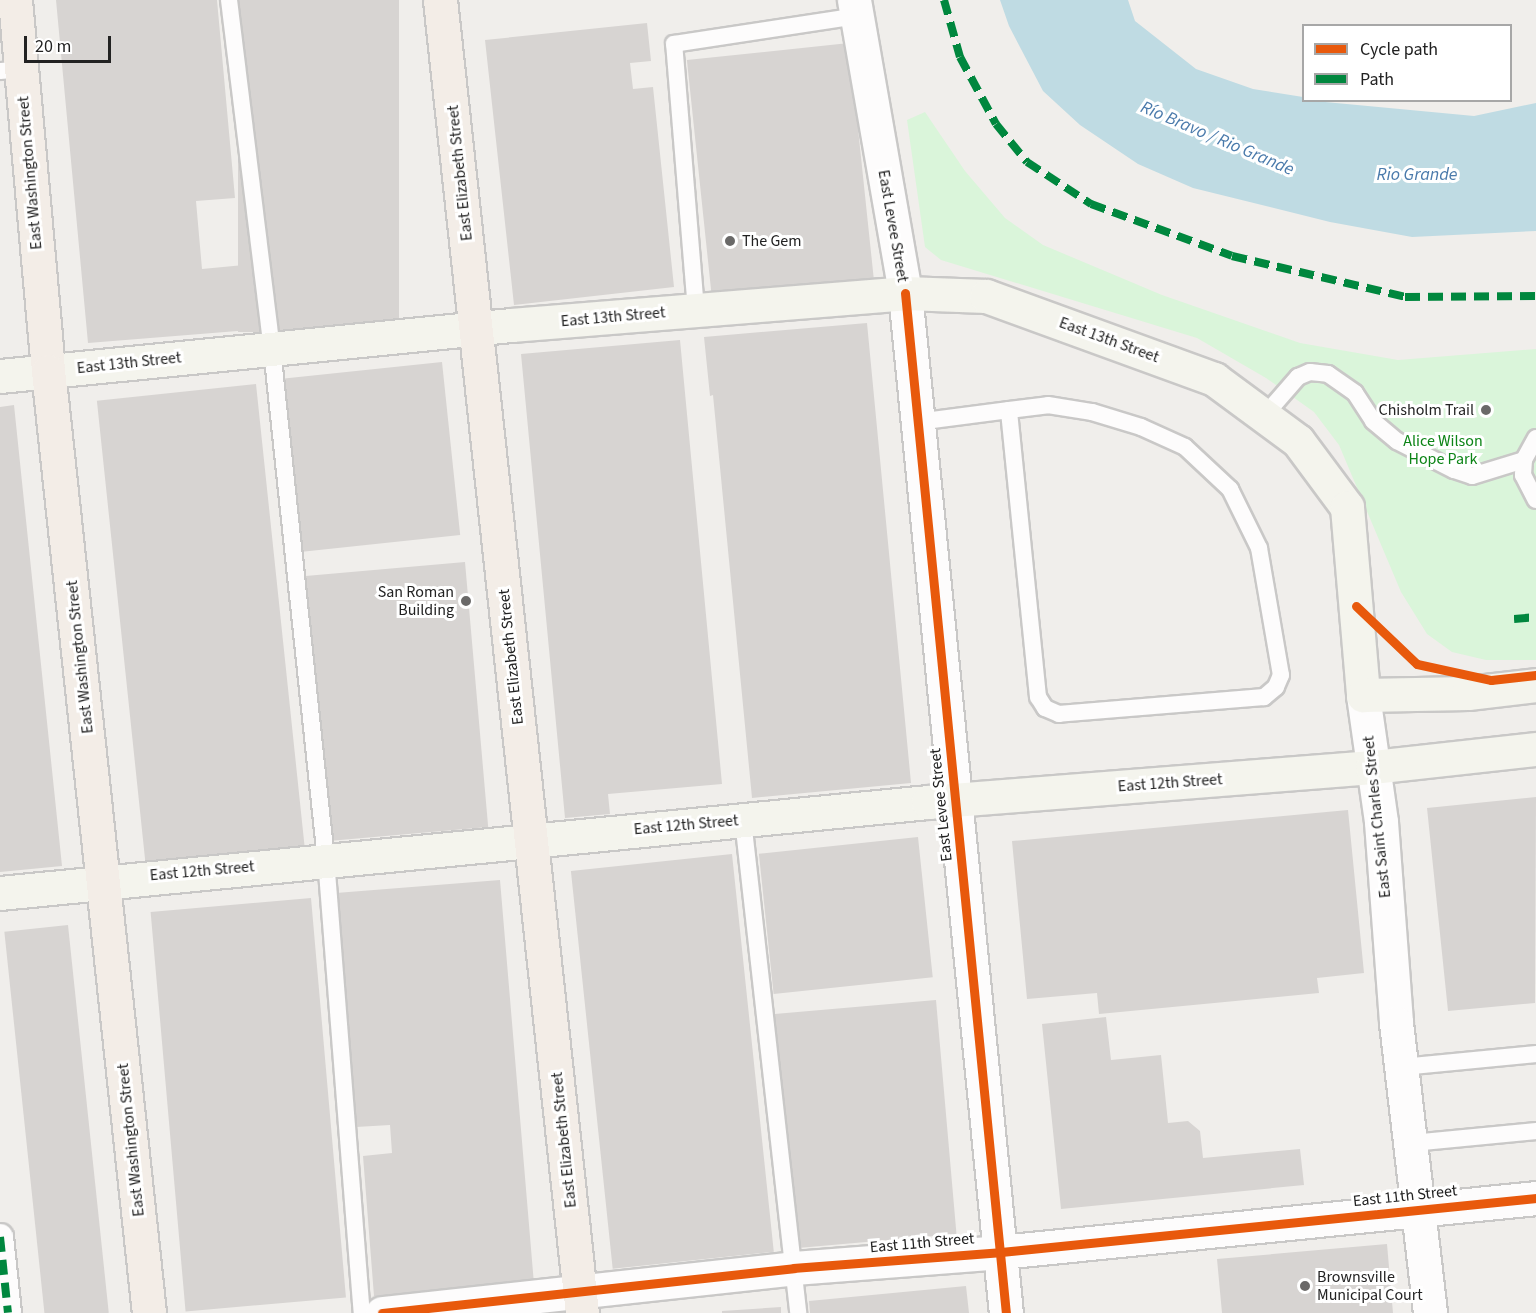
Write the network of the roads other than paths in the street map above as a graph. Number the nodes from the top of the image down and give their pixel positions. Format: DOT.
graph roads {
  1 [pos="15,0"];
  2 [pos="229,0"];
  3 [pos="440,0"];
  4 [pos="856,8"];
  5 [pos="10,70"];
  6 [pos="905,293"];
  7 [pos="696,310"];
  8 [pos="477,328"];
  9 [pos="272,349"];
  10 [pos="48,371"];
  11 [pos="0,376"];
  12 [pos="1214,379"];
  13 [pos="1010,410"];
  14 [pos="1264,416"];
  15 [pos="917,422"];
  16 [pos="1536,438"];
  17 [pos="1524,460"];
  18 [pos="1536,500"];
  19 [pos="1536,685"];
  20 [pos="1363,695"];
  21 [pos="1536,750"];
  22 [pos="1372,767"];
  23 [pos="955,799"];
  24 [pos="743,820"];
  25 [pos="531,840"];
  26 [pos="326,859"];
  27 [pos="105,880"];
  28 [pos="0,892"];
  29 [pos="1536,1053"];
  30 [pos="1402,1067"];
  31 [pos="1536,1131"];
  32 [pos="1412,1143"];
  33 [pos="1536,1198"];
  34 [pos="1420,1209"];
  35 [pos="0,1237"];
  36 [pos="1001,1252"];
  37 [pos="794,1268"];
  38 [pos="580,1301"];
  39 [pos="8,1313"];
  40 [pos="149,1313"];
  41 [pos="362,1313"];
  42 [pos="382,1313"];
  43 [pos="798,1313"];
  44 [pos="1006,1313"];
  45 [pos="1430,1313"];
  1 -- 5 [label="main road, East Washington Street"];
  2 -- 9 [label="lane"];
  3 -- 8 [label="main road, East Elizabeth Street"];
  4 -- 6 [label="street, East Levee Street"];
  4 -- 7 [label="lane"];
  5 -- 10 [label="main road, East Washington Street"];
  6 -- 7 [label="main road, East 13th Street"];
  6 -- 12 [label="main road, East 13th Street"];
  6 -- 15 [label="street, East Levee Street"];
  7 -- 8 [label="main road, East 13th Street"];
  8 -- 9 [label="main road, East 13th Street"];
  8 -- 25 [label="main road, East Elizabeth Street"];
  9 -- 10 [label="main road, East 13th Street"];
  9 -- 26 [label="lane"];
  10 -- 11 [label="main road, East 13th Street"];
  10 -- 27 [label="main road, East Washington Street"];
  12 -- 14 [label="main road, East Saint Charles Street"];
  13 -- 13 [label="lane"];
  13 -- 15 [label="lane"];
  14 -- 17 [label="lane"];
  14 -- 20 [label="main road, East Saint Charles Street"];
  15 -- 23 [label="street, East Levee Street"];
  16 -- 17 [label="lane"];
  17 -- 18 [label="lane"];
  19 -- 20 [label="main road"];
  20 -- 22 [label="street, East Saint Charles Street"];
  21 -- 22 [label="main road, East 12th Street"];
  22 -- 23 [label="main road, East 12th Street"];
  22 -- 30 [label="street, East Saint Charles Street"];
  23 -- 24 [label="main road, East 12th Street"];
  23 -- 36 [label="street, East Levee Street"];
  24 -- 25 [label="main road, East 12th Street"];
  24 -- 37 [label="lane"];
  25 -- 26 [label="main road, East 12th Street"];
  25 -- 38 [label="main road, East Elizabeth Street"];
  26 -- 27 [label="main road, East 12th Street"];
  26 -- 41 [label="lane"];
  27 -- 28 [label="main road, East 12th Street"];
  27 -- 40 [label="main road, East Washington Street"];
  29 -- 30 [label="lane"];
  30 -- 32 [label="street, East Saint Charles Street"];
  31 -- 32 [label="lane"];
  32 -- 34 [label="street, East Saint Charles Street"];
  33 -- 34 [label="street, East 11th Street"];
  34 -- 36 [label="street, East 11th Street"];
  34 -- 45 [label="street, East Saint Charles Street"];
  35 -- 39 [label="street"];
  36 -- 37 [label="street, East 11th Street"];
  36 -- 44 [label="street, East Levee Street"];
  37 -- 38 [label="street, East 11th Street"];
  37 -- 43 [label="lane"];
  38 -- 42 [label="street, East 11th Street"];
}
